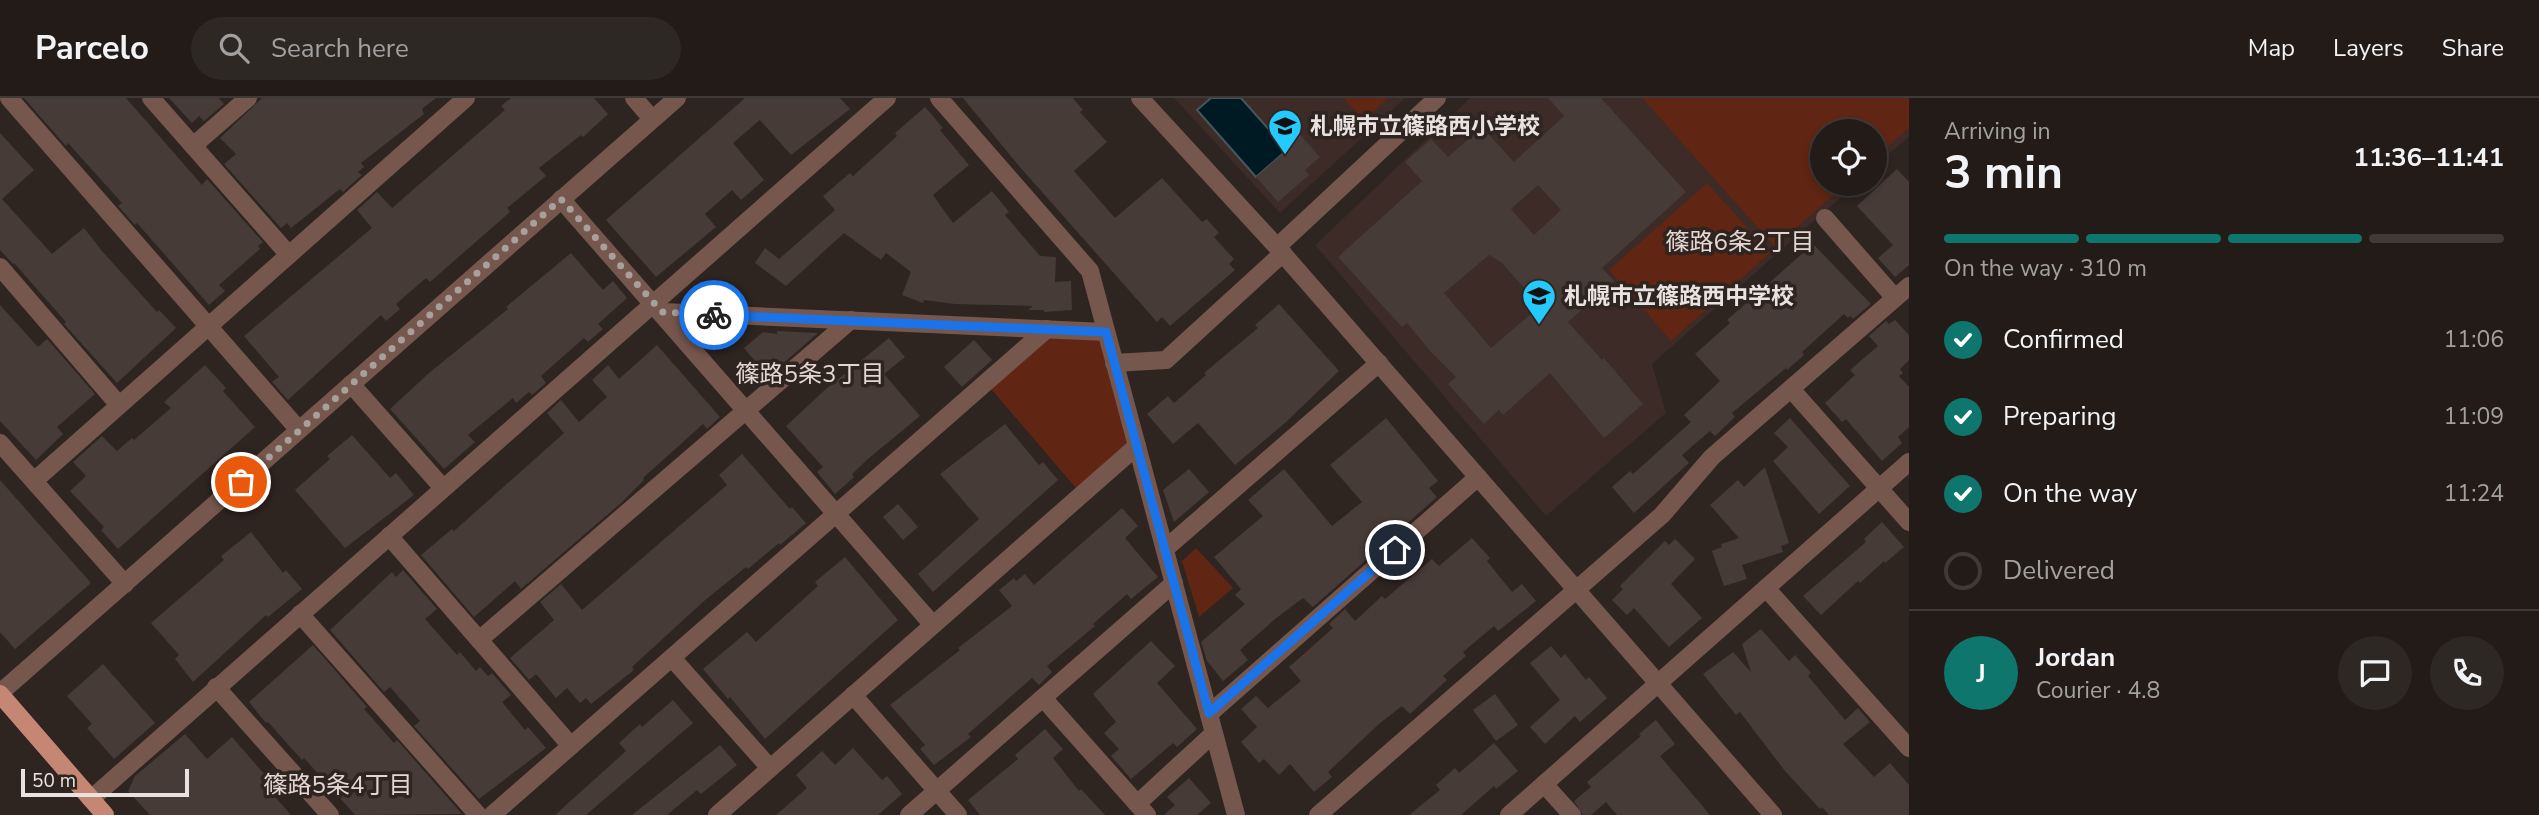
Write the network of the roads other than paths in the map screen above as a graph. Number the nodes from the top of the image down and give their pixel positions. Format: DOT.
graph roads {
  1 [pos="9,98"];
  2 [pos="151,98"];
  3 [pos="248,98"];
  4 [pos="466,98"];
  5 [pos="634,98"];
  6 [pos="677,98"];
  7 [pos="887,98"];
  8 [pos="939,98"];
  9 [pos="1140,98"];
  10 [pos="1437,98"];
  11 [pos="652,119"];
  12 [pos="193,146"];
  13 [pos="561,199"];
  14 [pos="1825,218"];
  15 [pos="1280,250"];
  16 [pos="289,255"];
  17 [pos="0,267"];
  18 [pos="1909,286"];
  19 [pos="1895,298"];
  20 [pos="658,308"];
  21 [pos="851,320"];
  22 [pos="208,327"];
  23 [pos="1047,329"];
  24 [pos="1106,332"];
  25 [pos="1114,363"];
  26 [pos="1379,363"];
  27 [pos="351,384"];
  28 [pos="1791,389"];
  29 [pos="119,405"];
  30 [pos="747,411"];
  31 [pos="299,430"];
  32 [pos="0,443"];
  33 [pos="1137,446"];
  34 [pos="1909,461"];
  35 [pos="1478,477"];
  36 [pos="34,481"];
  37 [pos="443,488"];
  38 [pos="1879,488"];
  39 [pos="836,514"];
  40 [pos="1909,522"];
  41 [pos="388,536"];
  42 [pos="1165,549"];
  43 [pos="1174,583"];
  44 [pos="125,584"];
  45 [pos="1766,588"];
  46 [pos="1576,590"];
  47 [pos="300,614"];
  48 [pos="933,625"];
  49 [pos="479,640"];
  50 [pos="672,658"];
  51 [pos="1657,684"];
  52 [pos="216,687"];
  53 [pos="0,693"];
  54 [pos="853,695"];
  55 [pos="1043,698"];
  56 [pos="1209,713"];
  57 [pos="1213,734"];
  58 [pos="571,746"];
  59 [pos="1909,748"];
  60 [pos="770,768"];
  61 [pos="1544,784"];
  62 [pos="936,790"];
  63 [pos="91,799"];
  64 [pos="1142,809"];
  65 [pos="105,815"];
  66 [pos="330,815"];
  67 [pos="478,815"];
  68 [pos="492,815"];
  69 [pos="718,815"];
  70 [pos="909,815"];
  71 [pos="958,815"];
  72 [pos="1236,815"];
  73 [pos="1318,815"];
  74 [pos="1509,815"];
  75 [pos="1572,815"];
  76 [pos="1773,815"];
  1 -- 22 [label="street"];
  2 -- 12 [label="street"];
  3 -- 12 [label="street"];
  4 -- 16 [label="street"];
  5 -- 11 [label="street"];
  6 -- 11 [label="street"];
  7 -- 20 [label="street"];
  8 -- 24 [label="street"];
  9 -- 15 [label="street"];
  10 -- 15 [label="street"];
  11 -- 13 [label="street"];
  12 -- 16 [label="street"];
  13 -- 20 [label="street"];
  13 -- 27 [label="street"];
  14 -- 19 [label="street"];
  15 -- 25 [label="street"];
  15 -- 26 [label="street"];
  16 -- 22 [label="street"];
  17 -- 29 [label="street"];
  18 -- 19 [label="street"];
  19 -- 28 [label="street"];
  20 -- 21 [label="street"];
  20 -- 30 [label="street"];
  20 -- 37 [label="street"];
  21 -- 23 [label="street"];
  21 -- 30 [label="street"];
  22 -- 29 [label="street"];
  22 -- 31 [label="street"];
  23 -- 24 [label="street"];
  23 -- 39 [label="street"];
  24 -- 25 [label="street"];
  25 -- 33 [label="street"];
  26 -- 35 [label="street"];
  26 -- 42 [label="street"];
  27 -- 31 [label="street"];
  27 -- 37 [label="street"];
  28 -- 38 [label="street"];
  28 -- 46 [label="street"];
  29 -- 36 [label="street"];
  30 -- 39 [label="street"];
  30 -- 49 [label="street"];
  31 -- 44 [label="street"];
  32 -- 36 [label="street"];
  33 -- 42 [label="street"];
  33 -- 48 [label="street"];
  34 -- 38 [label="street"];
  35 -- 46 [label="street"];
  35 -- 56 [label="street"];
  36 -- 44 [label="street"];
  37 -- 41 [label="street"];
  38 -- 40 [label="street"];
  38 -- 45 [label="street"];
  39 -- 48 [label="street"];
  39 -- 50 [label="street"];
  41 -- 47 [label="street"];
  41 -- 49 [label="street"];
  42 -- 43 [label="street"];
  43 -- 55 [label="street"];
  43 -- 56 [label="street"];
  44 -- 53 [label="street"];
  45 -- 51 [label="street"];
  45 -- 59 [label="street"];
  46 -- 51 [label="street"];
  46 -- 73 [label="street"];
  47 -- 52 [label="street"];
  47 -- 67 [label="street"];
  48 -- 54 [label="street"];
  49 -- 58 [label="street"];
  50 -- 58 [label="street"];
  50 -- 60 [label="street"];
  51 -- 61 [label="street"];
  51 -- 76 [label="street"];
  52 -- 63 [label="street"];
  52 -- 66 [label="street"];
  53 -- 63 [label="main road"];
  54 -- 60 [label="street"];
  54 -- 62 [label="street"];
  55 -- 62 [label="street"];
  55 -- 64 [label="street"];
  56 -- 57 [label="street"];
  57 -- 64 [label="street"];
  57 -- 72 [label="street"];
  58 -- 68 [label="street"];
  60 -- 69 [label="street"];
  61 -- 74 [label="street"];
  61 -- 75 [label="street"];
  62 -- 70 [label="street"];
  62 -- 71 [label="street"];
  63 -- 65 [label="main road"];
}
